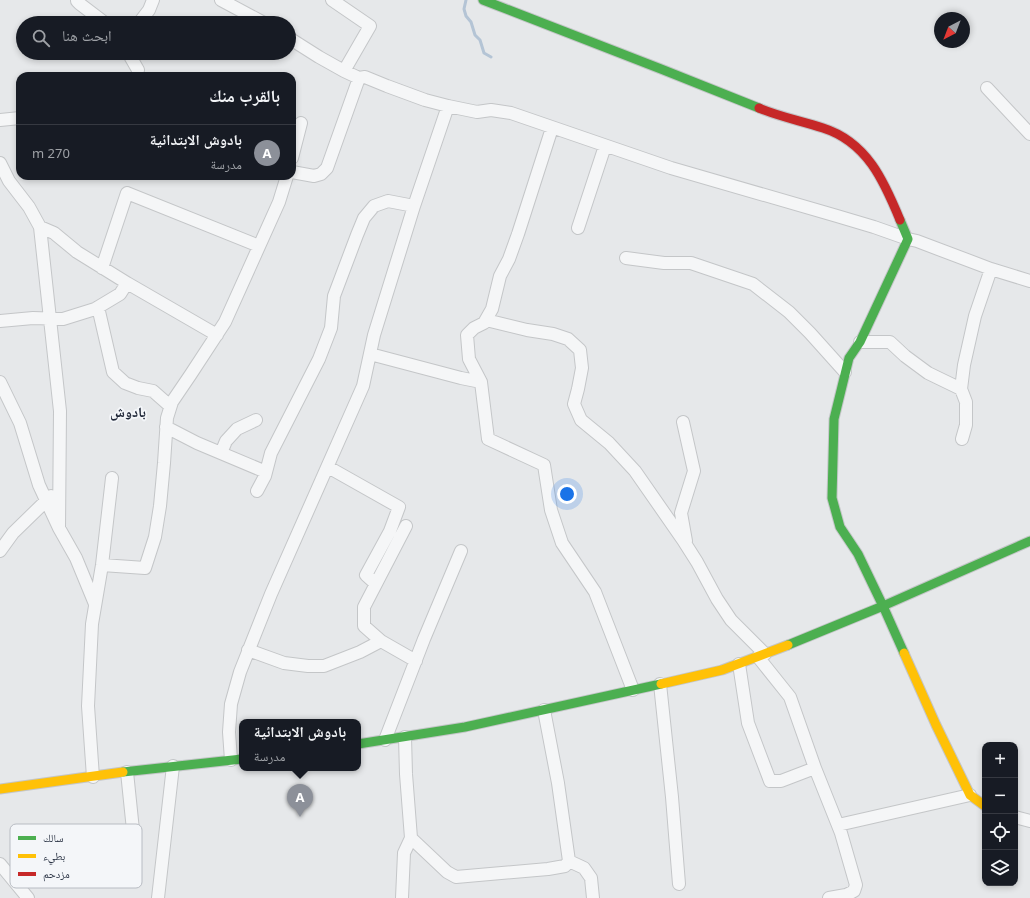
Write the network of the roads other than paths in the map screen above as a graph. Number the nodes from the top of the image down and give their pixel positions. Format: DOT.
graph roads {
  1 [pos="78,0"];
  2 [pos="153,0"];
  3 [pos="221,0"];
  4 [pos="332,0"];
  5 [pos="483,0"];
  6 [pos="96,16"];
  7 [pos="144,16"];
  8 [pos="251,16"];
  9 [pos="296,42"];
  10 [pos="132,60"];
  11 [pos="138,70"];
  12 [pos="344,71"];
  13 [pos="359,78"];
  14 [pos="987,88"];
  15 [pos="448,106"];
  16 [pos="16,118"];
  17 [pos="0,120"];
  18 [pos="301,123"];
  19 [pos="552,128"];
  20 [pos="1028,130"];
  21 [pos="296,142"];
  22 [pos="605,146"];
  23 [pos="0,163"];
  24 [pos="296,173"];
  25 [pos="286,180"];
  26 [pos="414,206"];
  27 [pos="40,227"];
  28 [pos="578,228"];
  29 [pos="908,239"];
  30 [pos="260,246"];
  31 [pos="626,258"];
  32 [pos="102,268"];
  33 [pos="991,269"];
  34 [pos="1030,281"];
  35 [pos="127,283"];
  36 [pos="98,307"];
  37 [pos="50,319"];
  38 [pos="486,320"];
  39 [pos="0,321"];
  40 [pos="217,335"];
  41 [pos="860,342"];
  42 [pos="370,354"];
  43 [pos="845,372"];
  44 [pos="0,382"];
  45 [pos="480,382"];
  46 [pos="961,389"];
  47 [pos="170,406"];
  48 [pos="256,420"];
  49 [pos="683,422"];
  50 [pos="166,427"];
  51 [pos="962,439"];
  52 [pos="221,453"];
  53 [pos="328,467"];
  54 [pos="266,472"];
  55 [pos="112,478"];
  56 [pos="59,488"];
  57 [pos="257,491"];
  58 [pos="46,500"];
  59 [pos="406,526"];
  60 [pos="59,528"];
  61 [pos="1030,541"];
  62 [pos="688,548"];
  63 [pos="0,551"];
  64 [pos="461,551"];
  65 [pos="102,565"];
  66 [pos="376,584"];
  67 [pos="95,604"];
  68 [pos="883,606"];
  69 [pos="381,641"];
  70 [pos="248,650"];
  71 [pos="761,655"];
  72 [pos="416,661"];
  73 [pos="739,664"];
  74 [pos="660,684"];
  75 [pos="633,690"];
  76 [pos="544,710"];
  77 [pos="405,737"];
  78 [pos="385,740"];
  79 [pos="361,744"];
  80 [pos="236,760"];
  81 [pos="173,766"];
  82 [pos="815,768"];
  83 [pos="127,772"];
  84 [pos="93,777"];
  85 [pos="0,789"];
  86 [pos="970,795"];
  87 [pos="982,804"];
  88 [pos="1018,818"];
  89 [pos="1030,821"];
  90 [pos="132,824"];
  91 [pos="838,825"];
  92 [pos="411,838"];
  93 [pos="569,860"];
  94 [pos="0,864"];
  95 [pos="10,876"];
  96 [pos="679,884"];
  97 [pos="856,885"];
  98 [pos="20,888"];
  99 [pos="28,898"];
  100 [pos="158,898"];
  101 [pos="402,898"];
  102 [pos="593,898"];
  103 [pos="829,898"];
  104 [pos="861,898"];
  1 -- 6 [label="street"];
  2 -- 7 [label="street"];
  3 -- 8 [label="street"];
  4 -- 12 [label="street"];
  5 -- 29 [label="street"];
  9 -- 12 [label="street"];
  10 -- 11 [label="street"];
  12 -- 13 [label="street"];
  13 -- 15 [label="street"];
  13 -- 24 [label="street"];
  14 -- 20 [label="street"];
  15 -- 19 [label="street"];
  15 -- 26 [label="street"];
  16 -- 17 [label="street"];
  18 -- 21 [label="street"];
  19 -- 22 [label="street"];
  19 -- 38 [label="street"];
  22 -- 28 [label="street"];
  22 -- 29 [label="street"];
  23 -- 27 [label="street"];
  25 -- 30 [label="street"];
  26 -- 42 [label="street"];
  26 -- 54 [label="street"];
  27 -- 32 [label="street"];
  27 -- 37 [label="street"];
  29 -- 33 [label="street"];
  29 -- 41 [label="street"];
  30 -- 32 [label="street"];
  30 -- 40 [label="street"];
  31 -- 43 [label="street"];
  32 -- 35 [label="street"];
  33 -- 34 [label="street"];
  33 -- 46 [label="street"];
  35 -- 36 [label="street"];
  35 -- 40 [label="street"];
  36 -- 37 [label="street"];
  36 -- 47 [label="street"];
  37 -- 39 [label="street"];
  37 -- 56 [label="street"];
  38 -- 45 [label="street"];
  38 -- 62 [label="street"];
  40 -- 47 [label="street"];
  41 -- 43 [label="street"];
  41 -- 46 [label="street"];
  42 -- 45 [label="street"];
  42 -- 53 [label="street"];
  43 -- 68 [label="street"];
  44 -- 58 [label="street"];
  45 -- 75 [label="street"];
  46 -- 51 [label="street"];
  47 -- 50 [label="street"];
  48 -- 52 [label="street"];
  49 -- 62 [label="street"];
  50 -- 52 [label="street"];
  50 -- 65 [label="street"];
  52 -- 54 [label="street"];
  53 -- 66 [label="street"];
  53 -- 70 [label="street"];
  54 -- 57 [label="street"];
  55 -- 65 [label="street"];
  56 -- 58 [label="street"];
  56 -- 60 [label="street"];
  58 -- 60 [label="street"];
  58 -- 63 [label="street"];
  59 -- 66 [label="street"];
  60 -- 67 [label="street"];
  61 -- 68 [label="street"];
  62 -- 71 [label="street"];
  64 -- 72 [label="street"];
  65 -- 67 [label="street"];
  66 -- 69 [label="street"];
  67 -- 84 [label="street"];
  68 -- 71 [label="street"];
  68 -- 86 [label="street"];
  69 -- 70 [label="street"];
  69 -- 72 [label="street"];
  70 -- 80 [label="street"];
  71 -- 73 [label="street"];
  71 -- 82 [label="street"];
  72 -- 78 [label="street"];
  73 -- 74 [label="street"];
  73 -- 82 [label="street"];
  74 -- 75 [label="street"];
  74 -- 96 [label="street"];
  75 -- 76 [label="street"];
  76 -- 77 [label="street"];
  76 -- 93 [label="street"];
  77 -- 78 [label="street"];
  77 -- 92 [label="street"];
  78 -- 79 [label="street"];
  80 -- 81 [label="street"];
  81 -- 83 [label="street"];
  81 -- 100 [label="street"];
  82 -- 91 [label="street"];
  83 -- 84 [label="street"];
  83 -- 90 [label="street"];
  84 -- 85 [label="street"];
  86 -- 87 [label="street"];
  86 -- 91 [label="street"];
  88 -- 89 [label="street"];
  91 -- 97 [label="street"];
  92 -- 93 [label="street"];
  92 -- 101 [label="street"];
  93 -- 102 [label="street"];
  94 -- 95 [label="street"];
  97 -- 103 [label="street"];
  97 -- 104 [label="street"];
  98 -- 99 [label="street"];
}
